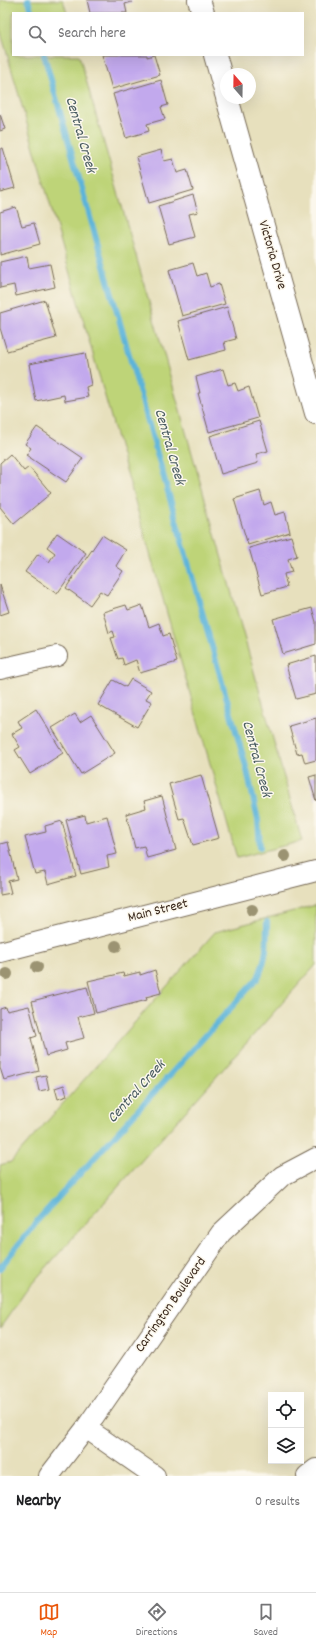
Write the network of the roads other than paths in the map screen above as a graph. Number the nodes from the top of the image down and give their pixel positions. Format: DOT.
graph roads {
  1 [pos="199,0"];
  2 [pos="203,12"];
  3 [pos="215,56"];
  4 [pos="220,73"];
  5 [pos="229,104"];
  6 [pos="316,413"];
  7 [pos="57,656"];
  8 [pos="0,669"];
  9 [pos="316,871"];
  10 [pos="0,952"];
  11 [pos="316,1158"];
  12 [pos="86,1428"];
  13 [pos="316,1469"];
  14 [pos="49,1476"];
  15 [pos="155,1476"];
  16 [pos="307,1476"];
  1 -- 2 [label="street"];
  3 -- 4 [label="street"];
  5 -- 6 [label="street, Victoria Drive"];
  7 -- 8 [label="street"];
  9 -- 10 [label="street, Main Street"];
  11 -- 12 [label="street, Carrington Boulevard"];
  12 -- 14 [label="street, Carrington Boulevard"];
  12 -- 15 [label="street"];
  13 -- 16 [label="street"];
}
